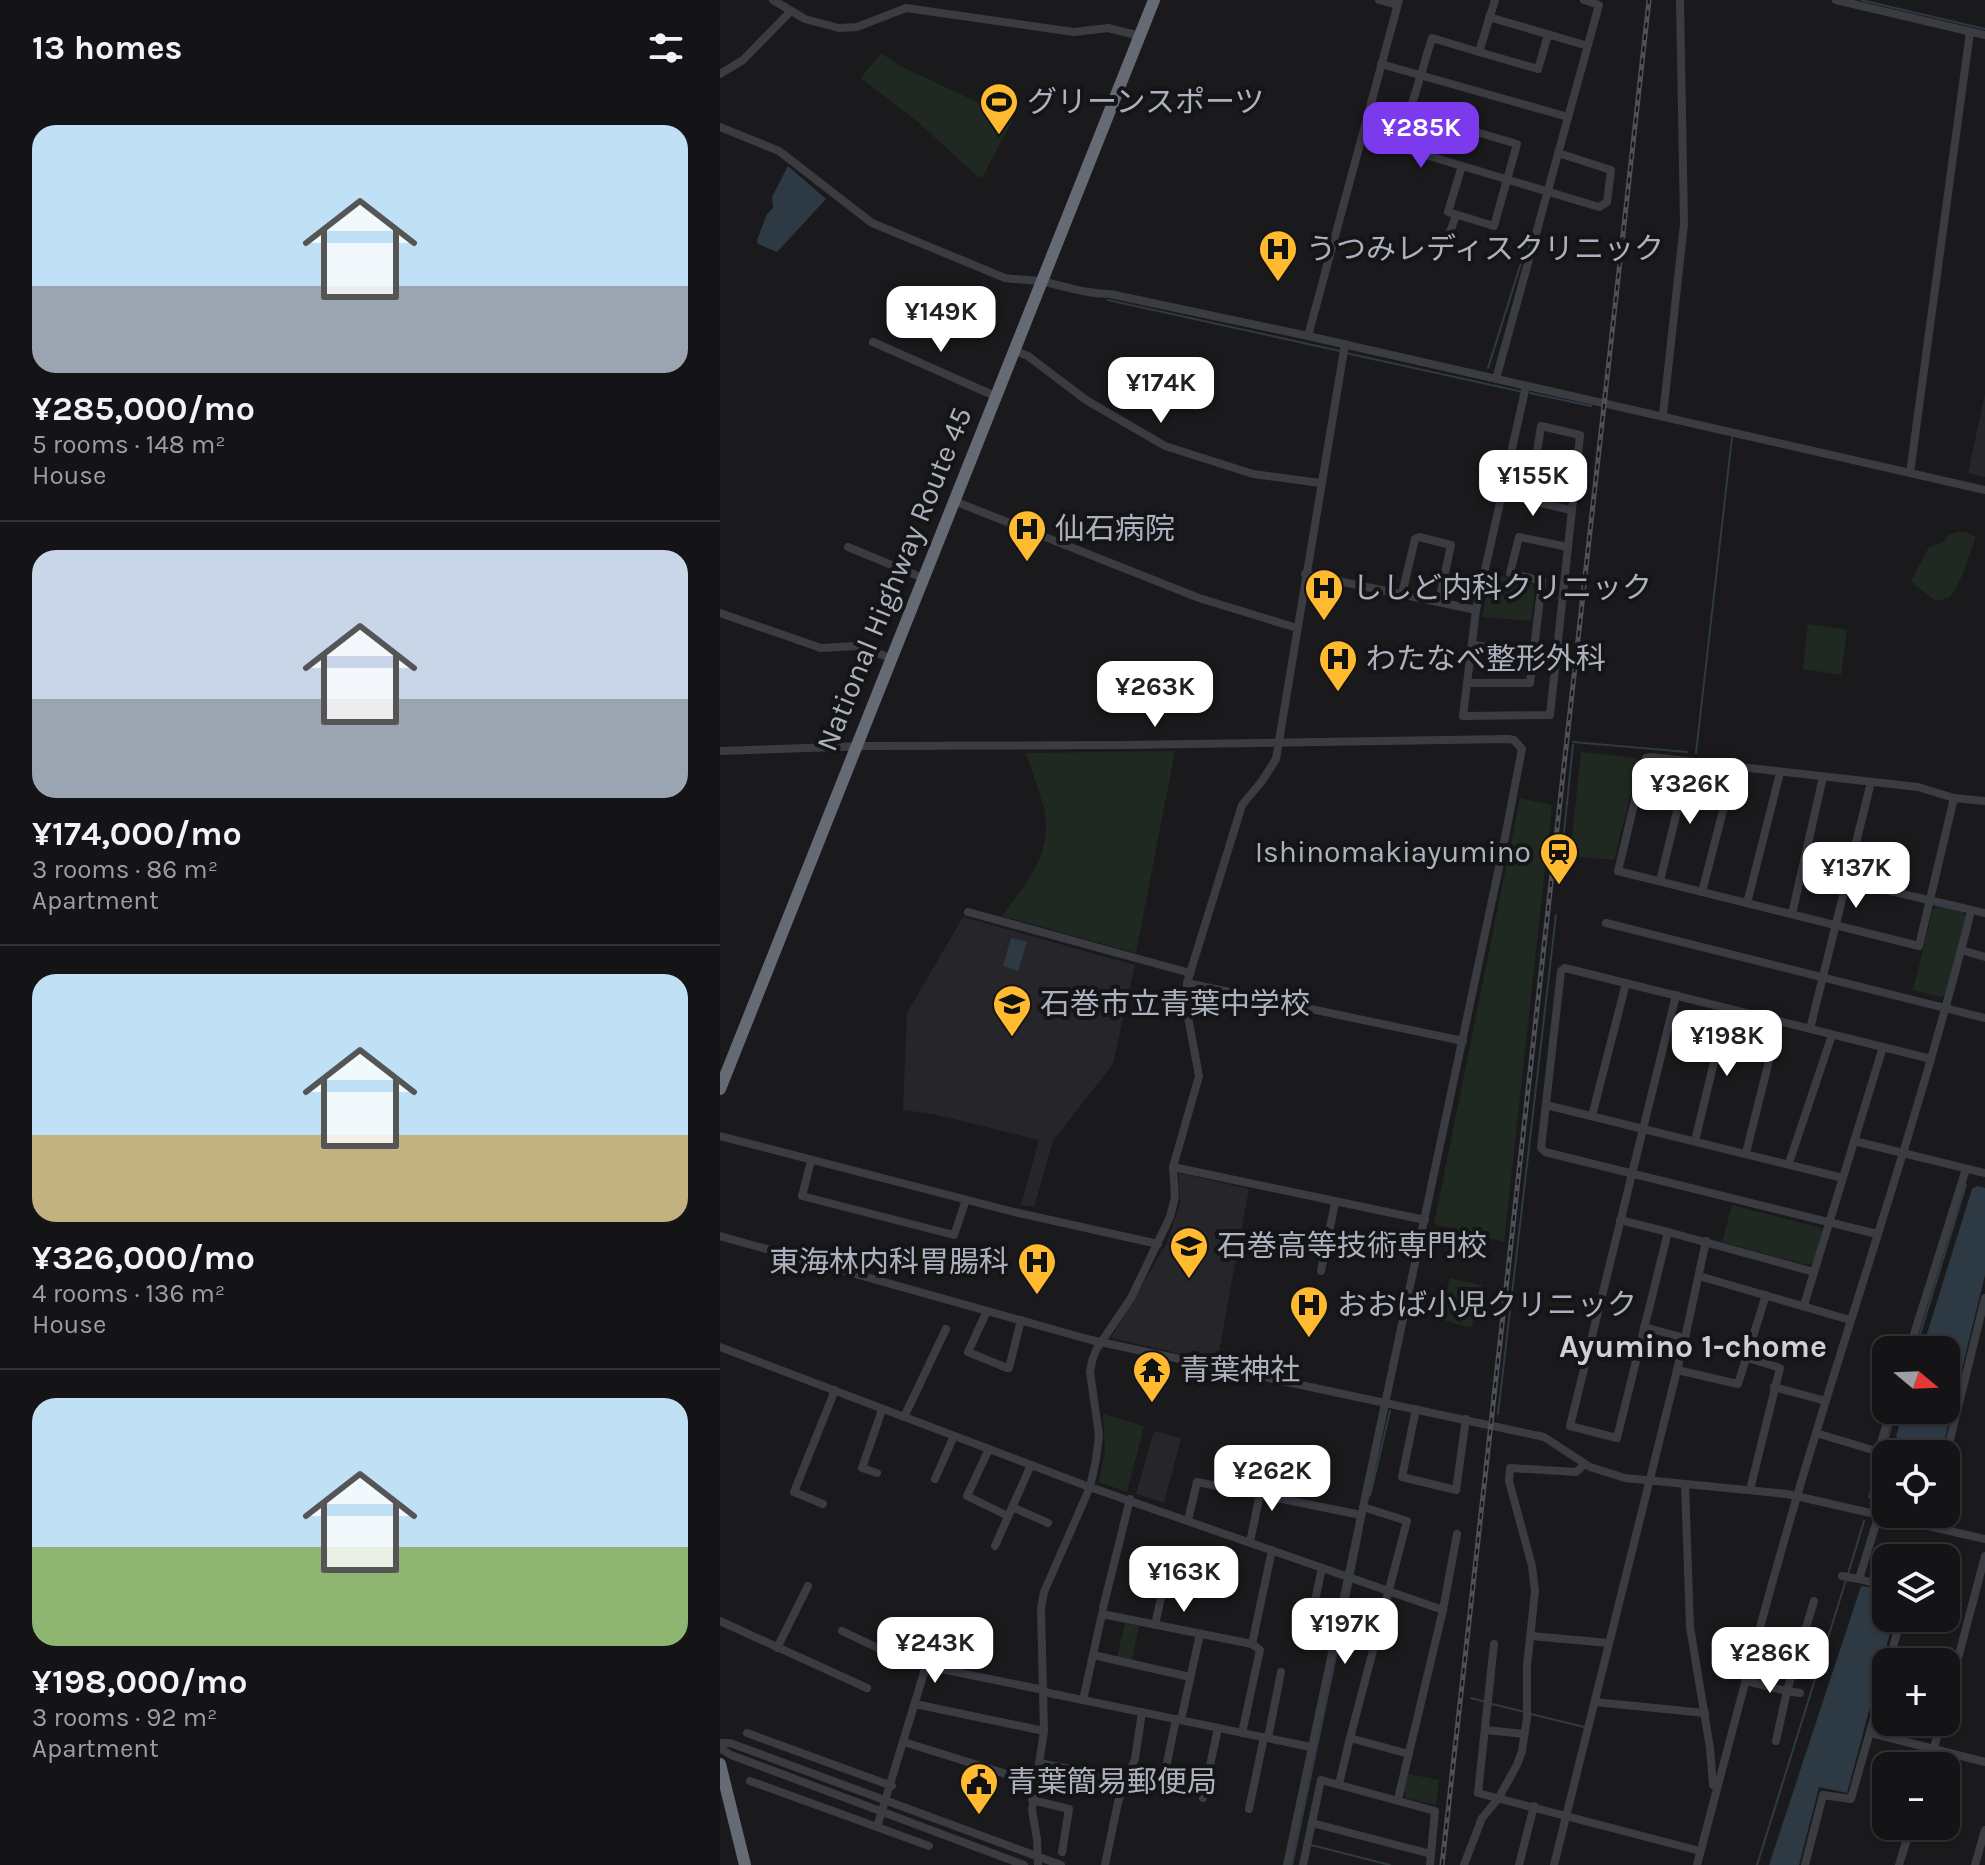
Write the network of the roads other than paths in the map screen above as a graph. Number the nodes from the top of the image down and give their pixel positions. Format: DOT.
graph roads {
  1 [pos="773,0"];
  2 [pos="1154,0"];
  3 [pos="1379,0"];
  4 [pos="1495,0"];
  5 [pos="1584,0"];
  6 [pos="1680,0"];
  7 [pos="1836,0"];
  8 [pos="1398,3"];
  9 [pos="790,12"];
  10 [pos="1489,17"];
  11 [pos="1970,32"];
  12 [pos="1548,35"];
  13 [pos="1985,35"];
  14 [pos="1140,36"];
  15 [pos="1588,46"];
  16 [pos="1479,52"];
  17 [pos="1381,64"];
  18 [pos="720,74"];
  19 [pos="1420,75"];
  20 [pos="1409,112"];
  21 [pos="1568,117"];
  22 [pos="720,127"];
  23 [pos="1558,153"];
  24 [pos="1462,166"];
  25 [pos="1506,179"];
  26 [pos="1548,191"];
  27 [pos="1456,215"];
  28 [pos="1449,235"];
  29 [pos="1041,280"];
  30 [pos="1308,336"];
  31 [pos="873,342"];
  32 [pos="1345,344"];
  33 [pos="1013,350"];
  34 [pos="1496,379"];
  35 [pos="1526,386"];
  36 [pos="995,396"];
  37 [pos="1663,415"];
  38 [pos="1910,473"];
  39 [pos="1574,474"];
  40 [pos="1320,483"];
  41 [pos="1985,490"];
  42 [pos="1502,494"];
  43 [pos="954,501"];
  44 [pos="1571,510"];
  45 [pos="848,547"];
  46 [pos="1568,547"];
  47 [pos="1305,574"];
  48 [pos="923,578"];
  49 [pos="1402,594"];
  50 [pos="1439,601"];
  51 [pos="1476,610"];
  52 [pos="720,613"];
  53 [pos="1297,628"];
  54 [pos="1472,645"];
  55 [pos="1533,651"];
  56 [pos="891,658"];
  57 [pos="1467,683"];
  58 [pos="1279,743"];
  59 [pos="855,747"];
  60 [pos="720,751"];
  61 [pos="1689,762"];
  62 [pos="1734,768"];
  63 [pos="1780,773"];
  64 [pos="1823,777"];
  65 [pos="1871,782"];
  66 [pos="1954,798"];
  67 [pos="1985,801"];
  68 [pos="1660,881"];
  69 [pos="1847,881"];
  70 [pos="1702,892"];
  71 [pos="1931,902"];
  72 [pos="1747,903"];
  73 [pos="1971,911"];
  74 [pos="968,912"];
  75 [pos="1985,913"];
  76 [pos="1792,914"];
  77 [pos="1606,923"];
  78 [pos="1836,925"];
  79 [pos="1961,950"];
  80 [pos="1985,957"];
  81 [pos="1189,978"];
  82 [pos="1823,978"];
  83 [pos="1626,983"];
  84 [pos="1676,995"];
  85 [pos="1727,1008"];
  86 [pos="1946,1008"];
  87 [pos="1985,1018"];
  88 [pos="1779,1021"];
  89 [pos="1810,1029"];
  90 [pos="1832,1035"];
  91 [pos="1463,1041"];
  92 [pos="1883,1047"];
  93 [pos="1931,1059"];
  94 [pos="720,1089"];
  95 [pos="1546,1105"];
  96 [pos="1592,1116"];
  97 [pos="1643,1129"];
  98 [pos="720,1136"];
  99 [pos="1695,1141"];
  100 [pos="1854,1141"];
  101 [pos="1746,1153"];
  102 [pos="1902,1153"];
  103 [pos="811,1161"];
  104 [pos="1789,1163"];
  105 [pos="1173,1167"];
  106 [pos="1966,1169"];
  107 [pos="1632,1173"];
  108 [pos="1985,1173"];
  109 [pos="1843,1178"];
  110 [pos="966,1200"];
  111 [pos="1335,1203"];
  112 [pos="1425,1220"];
  113 [pos="1620,1220"];
  114 [pos="1829,1222"];
  115 [pos="1668,1232"];
  116 [pos="1877,1234"];
  117 [pos="720,1236"];
  118 [pos="1706,1241"];
  119 [pos="1158,1244"];
  120 [pos="1321,1271"];
  121 [pos="1814,1272"];
  122 [pos="1699,1276"];
  123 [pos="1766,1295"];
  124 [pos="1985,1298"];
  125 [pos="1804,1305"];
  126 [pos="987,1311"];
  127 [pos="1021,1320"];
  128 [pos="1850,1320"];
  129 [pos="1644,1327"];
  130 [pos="946,1329"];
  131 [pos="1913,1336"];
  132 [pos="1685,1338"];
  133 [pos="1101,1342"];
  134 [pos="720,1347"];
  135 [pos="1748,1358"];
  136 [pos="1677,1370"];
  137 [pos="1774,1387"];
  138 [pos="835,1390"];
  139 [pos="1826,1401"];
  140 [pos="1386,1403"];
  141 [pos="1416,1409"];
  142 [pos="882,1410"];
  143 [pos="904,1417"];
  144 [pos="1466,1419"];
  145 [pos="1816,1433"];
  146 [pos="954,1436"];
  147 [pos="1950,1440"];
  148 [pos="989,1449"];
  149 [pos="1872,1450"];
  150 [pos="1585,1464"];
  151 [pos="1031,1465"];
  152 [pos="877,1473"];
  153 [pos="935,1479"];
  154 [pos="1649,1481"];
  155 [pos="1685,1485"];
  156 [pos="1090,1487"];
  157 [pos="1750,1490"];
  158 [pos="1260,1494"];
  159 [pos="1797,1496"];
  160 [pos="1130,1499"];
  161 [pos="823,1504"];
  162 [pos="1365,1510"];
  163 [pos="1010,1512"];
  164 [pos="1872,1512"];
  165 [pos="1188,1520"];
  166 [pos="1048,1523"];
  167 [pos="1875,1528"];
  168 [pos="1938,1528"];
  169 [pos="1457,1534"];
  170 [pos="1985,1539"];
  171 [pos="1250,1542"];
  172 [pos="995,1546"];
  173 [pos="1272,1550"];
  174 [pos="1170,1556"];
  175 [pos="1985,1556"];
  176 [pos="1322,1568"];
  177 [pos="1842,1576"];
  178 [pos="1352,1579"];
  179 [pos="1859,1579"];
  180 [pos="1872,1582"];
  181 [pos="808,1586"];
  182 [pos="1389,1591"];
  183 [pos="1814,1601"];
  184 [pos="1103,1608"];
  185 [pos="1443,1610"];
  186 [pos="720,1621"];
  187 [pos="1155,1625"];
  188 [pos="842,1631"];
  189 [pos="1200,1634"];
  190 [pos="1531,1636"];
  191 [pos="1335,1638"];
  192 [pos="1609,1643"];
  193 [pos="1252,1644"];
  194 [pos="1494,1644"];
  195 [pos="777,1648"];
  196 [pos="1960,1651"];
  197 [pos="1093,1655"];
  198 [pos="926,1666"];
  199 [pos="1281,1672"];
  200 [pos="1190,1677"];
  201 [pos="1746,1681"];
  202 [pos="867,1688"];
  203 [pos="1044,1691"];
  204 [pos="1787,1691"];
  205 [pos="1800,1693"];
  206 [pos="1083,1700"];
  207 [pos="1595,1702"];
  208 [pos="915,1704"];
  209 [pos="1142,1712"];
  210 [pos="1705,1713"];
  211 [pos="1178,1720"];
  212 [pos="1218,1728"];
  213 [pos="1872,1729"];
  214 [pos="1486,1730"];
  215 [pos="1044,1731"];
  216 [pos="747,1733"];
  217 [pos="1242,1733"];
  218 [pos="1871,1733"];
  219 [pos="1524,1734"];
  220 [pos="1937,1736"];
  221 [pos="1266,1738"];
  222 [pos="1350,1738"];
  223 [pos="1776,1741"];
  224 [pos="904,1742"];
  225 [pos="720,1746"];
  226 [pos="1311,1747"];
  227 [pos="1934,1749"];
  228 [pos="1933,1752"];
  229 [pos="1409,1754"];
  230 [pos="1985,1762"];
  231 [pos="1039,1763"];
  232 [pos="720,1764"];
  233 [pos="1125,1780"];
  234 [pos="750,1781"];
  235 [pos="1035,1783"];
  236 [pos="1339,1784"];
  237 [pos="1717,1785"];
  238 [pos="892,1786"];
  239 [pos="1203,1798"];
  240 [pos="1308,1799"];
  241 [pos="1398,1799"];
  242 [pos="1498,1799"];
  243 [pos="1032,1800"];
  244 [pos="887,1801"];
  245 [pos="1534,1806"];
  246 [pos="1249,1809"];
  247 [pos="882,1813"];
  248 [pos="1566,1816"];
  249 [pos="1312,1823"];
  250 [pos="877,1827"];
  251 [pos="1985,1830"];
  252 [pos="1907,1840"];
  253 [pos="929,1846"];
  254 [pos="1700,1851"];
  255 [pos="1062,1852"];
  256 [pos="1431,1854"];
  257 [pos="1038,1860"];
  258 [pos="745,1865"];
  259 [pos="1024,1865"];
  260 [pos="1061,1865"];
  261 [pos="1105,1865"];
  262 [pos="1287,1865"];
  263 [pos="1303,1865"];
  264 [pos="1430,1865"];
  265 [pos="1464,1865"];
  266 [pos="1519,1865"];
  267 [pos="1554,1865"];
  268 [pos="1697,1865"];
  269 [pos="1805,1865"];
  270 [pos="1899,1865"];
  271 [pos="1975,1865"];
  1 -- 9 [label="street"];
  2 -- 14 [label="highway, National Highway Route 45"];
  3 -- 8 [label="street"];
  4 -- 10 [label="street"];
  5 -- 15 [label="street"];
  6 -- 37 [label="street"];
  7 -- 11 [label="street"];
  8 -- 17 [label="street"];
  9 -- 14 [label="street"];
  9 -- 18 [label="street"];
  10 -- 12 [label="street"];
  10 -- 16 [label="street"];
  11 -- 13 [label="street"];
  11 -- 38 [label="street"];
  12 -- 15 [label="street"];
  12 -- 16 [label="street"];
  14 -- 29 [label="highway, National Highway Route 45"];
  15 -- 21 [label="street"];
  16 -- 19 [label="street"];
  17 -- 19 [label="street"];
  17 -- 30 [label="street"];
  19 -- 20 [label="street"];
  19 -- 21 [label="street"];
  20 -- 24 [label="street"];
  20 -- 25 [label="street"];
  21 -- 23 [label="street"];
  22 -- 29 [label="street"];
  23 -- 26 [label="street"];
  23 -- 26 [label="street"];
  24 -- 25 [label="street"];
  24 -- 27 [label="street"];
  25 -- 26 [label="street"];
  25 -- 27 [label="street"];
  26 -- 34 [label="street"];
  27 -- 28 [label="street"];
  29 -- 30 [label="street"];
  29 -- 33 [label="highway, National Highway Route 45"];
  30 -- 32 [label="street"];
  31 -- 36 [label="street"];
  32 -- 34 [label="street"];
  32 -- 40 [label="street"];
  33 -- 36 [label="highway, National Highway Route 45"];
  33 -- 40 [label="street"];
  34 -- 35 [label="street"];
  35 -- 37 [label="street"];
  35 -- 42 [label="street"];
  36 -- 43 [label="highway, National Highway Route 45"];
  37 -- 38 [label="street"];
  38 -- 41 [label="street"];
  39 -- 39 [label="street"];
  39 -- 44 [label="street"];
  40 -- 47 [label="street"];
  42 -- 44 [label="street"];
  42 -- 51 [label="street"];
  43 -- 48 [label="highway, National Highway Route 45"];
  43 -- 53 [label="street"];
  44 -- 46 [label="street"];
  45 -- 48 [label="street"];
  46 -- 55 [label="street"];
  46 -- 57 [label="street"];
  47 -- 49 [label="street"];
  47 -- 53 [label="street"];
  48 -- 56 [label="highway, National Highway Route 45"];
  49 -- 50 [label="street"];
  49 -- 50 [label="street"];
  50 -- 51 [label="street"];
  51 -- 54 [label="street"];
  52 -- 56 [label="street"];
  53 -- 58 [label="street"];
  54 -- 55 [label="street"];
  54 -- 57 [label="street"];
  55 -- 57 [label="street"];
  56 -- 59 [label="highway, National Highway Route 45"];
  58 -- 59 [label="street"];
  58 -- 81 [label="street"];
  58 -- 91 [label="street"];
  59 -- 60 [label="street"];
  59 -- 94 [label="highway, National Highway Route 45"];
  61 -- 62 [label="street"];
  61 -- 68 [label="street"];
  61 -- 68 [label="street"];
  62 -- 63 [label="street"];
  62 -- 70 [label="street"];
  63 -- 64 [label="street"];
  63 -- 72 [label="street"];
  64 -- 65 [label="street"];
  64 -- 76 [label="street"];
  65 -- 66 [label="street"];
  65 -- 69 [label="street"];
  66 -- 67 [label="street"];
  66 -- 71 [label="street"];
  68 -- 70 [label="street"];
  69 -- 71 [label="street"];
  69 -- 78 [label="street"];
  70 -- 72 [label="street"];
  71 -- 73 [label="street"];
  71 -- 78 [label="street"];
  72 -- 76 [label="street"];
  73 -- 75 [label="street"];
  73 -- 79 [label="street"];
  74 -- 81 [label="street"];
  76 -- 78 [label="street"];
  77 -- 82 [label="street"];
  78 -- 82 [label="street"];
  79 -- 80 [label="street"];
  79 -- 86 [label="street"];
  81 -- 91 [label="street"];
  81 -- 105 [label="street"];
  82 -- 86 [label="street"];
  82 -- 89 [label="street"];
  83 -- 84 [label="street"];
  83 -- 95 [label="street"];
  83 -- 96 [label="street"];
  84 -- 85 [label="street"];
  84 -- 97 [label="street"];
  85 -- 88 [label="street"];
  85 -- 99 [label="street"];
  86 -- 87 [label="street"];
  86 -- 93 [label="street"];
  88 -- 89 [label="street"];
  88 -- 101 [label="street"];
  89 -- 90 [label="street"];
  90 -- 92 [label="street"];
  90 -- 104 [label="street"];
  91 -- 112 [label="street"];
  92 -- 93 [label="street"];
  92 -- 100 [label="street"];
  93 -- 102 [label="street"];
  95 -- 96 [label="street"];
  95 -- 107 [label="street"];
  96 -- 97 [label="street"];
  97 -- 99 [label="street"];
  97 -- 107 [label="street"];
  98 -- 103 [label="street"];
  99 -- 101 [label="street"];
  100 -- 102 [label="street"];
  100 -- 109 [label="street"];
  101 -- 104 [label="street"];
  102 -- 106 [label="street"];
  102 -- 116 [label="street"];
  103 -- 110 [label="street"];
  103 -- 110 [label="street"];
  104 -- 109 [label="street"];
  105 -- 111 [label="street"];
  105 -- 119 [label="street"];
  106 -- 108 [label="street"];
  106 -- 131 [label="street"];
  107 -- 113 [label="street"];
  107 -- 114 [label="street"];
  109 -- 114 [label="street"];
  110 -- 119 [label="street"];
  111 -- 112 [label="street"];
  111 -- 120 [label="street"];
  112 -- 140 [label="street"];
  113 -- 115 [label="street"];
  113 -- 129 [label="street"];
  114 -- 116 [label="street"];
  114 -- 121 [label="street"];
  115 -- 118 [label="street"];
  115 -- 129 [label="street"];
  116 -- 128 [label="street"];
  117 -- 126 [label="street"];
  118 -- 121 [label="street"];
  118 -- 122 [label="street"];
  119 -- 133 [label="street"];
  121 -- 125 [label="street"];
  122 -- 123 [label="street"];
  122 -- 132 [label="street"];
  123 -- 125 [label="street"];
  123 -- 135 [label="street"];
  124 -- 147 [label="street"];
  125 -- 128 [label="street"];
  126 -- 127 [label="street"];
  126 -- 127 [label="street"];
  127 -- 133 [label="street"];
  128 -- 139 [label="street"];
  129 -- 132 [label="street"];
  130 -- 143 [label="street"];
  132 -- 136 [label="street"];
  133 -- 140 [label="street"];
  133 -- 156 [label="street"];
  134 -- 138 [label="street"];
  135 -- 136 [label="street"];
  135 -- 137 [label="street"];
  136 -- 154 [label="street"];
  137 -- 139 [label="street"];
  137 -- 157 [label="street"];
  138 -- 142 [label="street"];
  138 -- 161 [label="street"];
  139 -- 145 [label="street"];
  140 -- 141 [label="street"];
  140 -- 162 [label="street"];
  141 -- 144 [label="street"];
  141 -- 144 [label="street"];
  142 -- 143 [label="street"];
  142 -- 152 [label="street"];
  143 -- 146 [label="street"];
  144 -- 150 [label="street"];
  145 -- 149 [label="street"];
  145 -- 159 [label="street"];
  146 -- 148 [label="street"];
  146 -- 153 [label="street"];
  148 -- 151 [label="street"];
  148 -- 163 [label="street"];
  150 -- 154 [label="street"];
  150 -- 190 [label="street"];
  151 -- 156 [label="street"];
  151 -- 163 [label="street"];
  154 -- 155 [label="street"];
  154 -- 192 [label="street"];
  155 -- 157 [label="street"];
  155 -- 210 [label="street"];
  156 -- 160 [label="street"];
  156 -- 203 [label="street"];
  157 -- 159 [label="street"];
  158 -- 162 [label="street"];
  158 -- 165 [label="street"];
  158 -- 171 [label="street"];
  159 -- 164 [label="street"];
  159 -- 201 [label="street"];
  160 -- 165 [label="street"];
  160 -- 184 [label="street"];
  162 -- 178 [label="street"];
  162 -- 182 [label="street"];
  163 -- 166 [label="street"];
  163 -- 172 [label="street"];
  165 -- 171 [label="street"];
  167 -- 179 [label="street"];
  168 -- 170 [label="street"];
  169 -- 185 [label="street"];
  171 -- 173 [label="street"];
  173 -- 176 [label="street"];
  173 -- 193 [label="street"];
  174 -- 187 [label="street"];
  175 -- 196 [label="street"];
  176 -- 178 [label="street"];
  176 -- 191 [label="street"];
  177 -- 179 [label="street"];
  178 -- 182 [label="street"];
  178 -- 191 [label="street"];
  179 -- 180 [label="street"];
  181 -- 195 [label="street"];
  182 -- 185 [label="street"];
  182 -- 222 [label="street"];
  183 -- 204 [label="street"];
  185 -- 229 [label="street"];
  186 -- 195 [label="street"];
  187 -- 189 [label="street"];
  187 -- 197 [label="street"];
  188 -- 198 [label="street"];
  189 -- 193 [label="street"];
  189 -- 200 [label="street"];
  190 -- 192 [label="street"];
  190 -- 219 [label="street"];
  191 -- 226 [label="street"];
  192 -- 207 [label="street"];
  193 -- 217 [label="street"];
  194 -- 214 [label="street"];
  195 -- 202 [label="street"];
  197 -- 200 [label="street"];
  197 -- 206 [label="street"];
  198 -- 203 [label="street"];
  198 -- 208 [label="street"];
  199 -- 221 [label="street"];
  200 -- 211 [label="street"];
  201 -- 204 [label="street"];
  201 -- 237 [label="street"];
  203 -- 206 [label="street"];
  203 -- 215 [label="street"];
  204 -- 205 [label="street"];
  204 -- 223 [label="street"];
  206 -- 209 [label="street"];
  207 -- 210 [label="street"];
  207 -- 248 [label="street"];
  208 -- 215 [label="street"];
  208 -- 224 [label="street"];
  209 -- 211 [label="street"];
  209 -- 233 [label="street"];
  210 -- 237 [label="street"];
  211 -- 212 [label="street"];
  211 -- 233 [label="street"];
  212 -- 217 [label="street"];
  212 -- 239 [label="street"];
  213 -- 218 [label="street"];
  214 -- 219 [label="street"];
  214 -- 242 [label="street"];
  215 -- 231 [label="street"];
  216 -- 238 [label="street"];
  217 -- 221 [label="street"];
  218 -- 227 [label="street"];
  218 -- 269 [label="street"];
  219 -- 242 [label="street"];
  220 -- 227 [label="street"];
  221 -- 226 [label="street"];
  221 -- 246 [label="street"];
  222 -- 229 [label="street"];
  222 -- 236 [label="street"];
  224 -- 235 [label="street"];
  224 -- 238 [label="street"];
  225 -- 244 [label="street"];
  225 -- 247 [label="street"];
  226 -- 240 [label="street"];
  227 -- 228 [label="street"];
  227 -- 230 [label="street"];
  229 -- 241 [label="street"];
  231 -- 233 [label="street"];
  231 -- 235 [label="street"];
  232 -- 258 [label="highway"];
  233 -- 261 [label="street"];
  234 -- 250 [label="street"];
  235 -- 243 [label="street"];
  236 -- 240 [label="street"];
  236 -- 241 [label="street"];
  237 -- 254 [label="street"];
  238 -- 244 [label="street"];
  240 -- 249 [label="street"];
  240 -- 262 [label="street"];
  241 -- 256 [label="street"];
  242 -- 245 [label="street"];
  242 -- 265 [label="street"];
  243 -- 255 [label="street"];
  243 -- 257 [label="street"];
  244 -- 247 [label="street"];
  244 -- 257 [label="street"];
  245 -- 248 [label="street"];
  245 -- 266 [label="street"];
  247 -- 250 [label="street"];
  247 -- 259 [label="street"];
  248 -- 254 [label="street"];
  248 -- 267 [label="street"];
  249 -- 256 [label="street"];
  249 -- 263 [label="street"];
  250 -- 253 [label="street"];
  251 -- 271 [label="street"];
  252 -- 270 [label="street"];
  254 -- 268 [label="street"];
  256 -- 264 [label="street"];
  257 -- 260 [label="street"];
}
